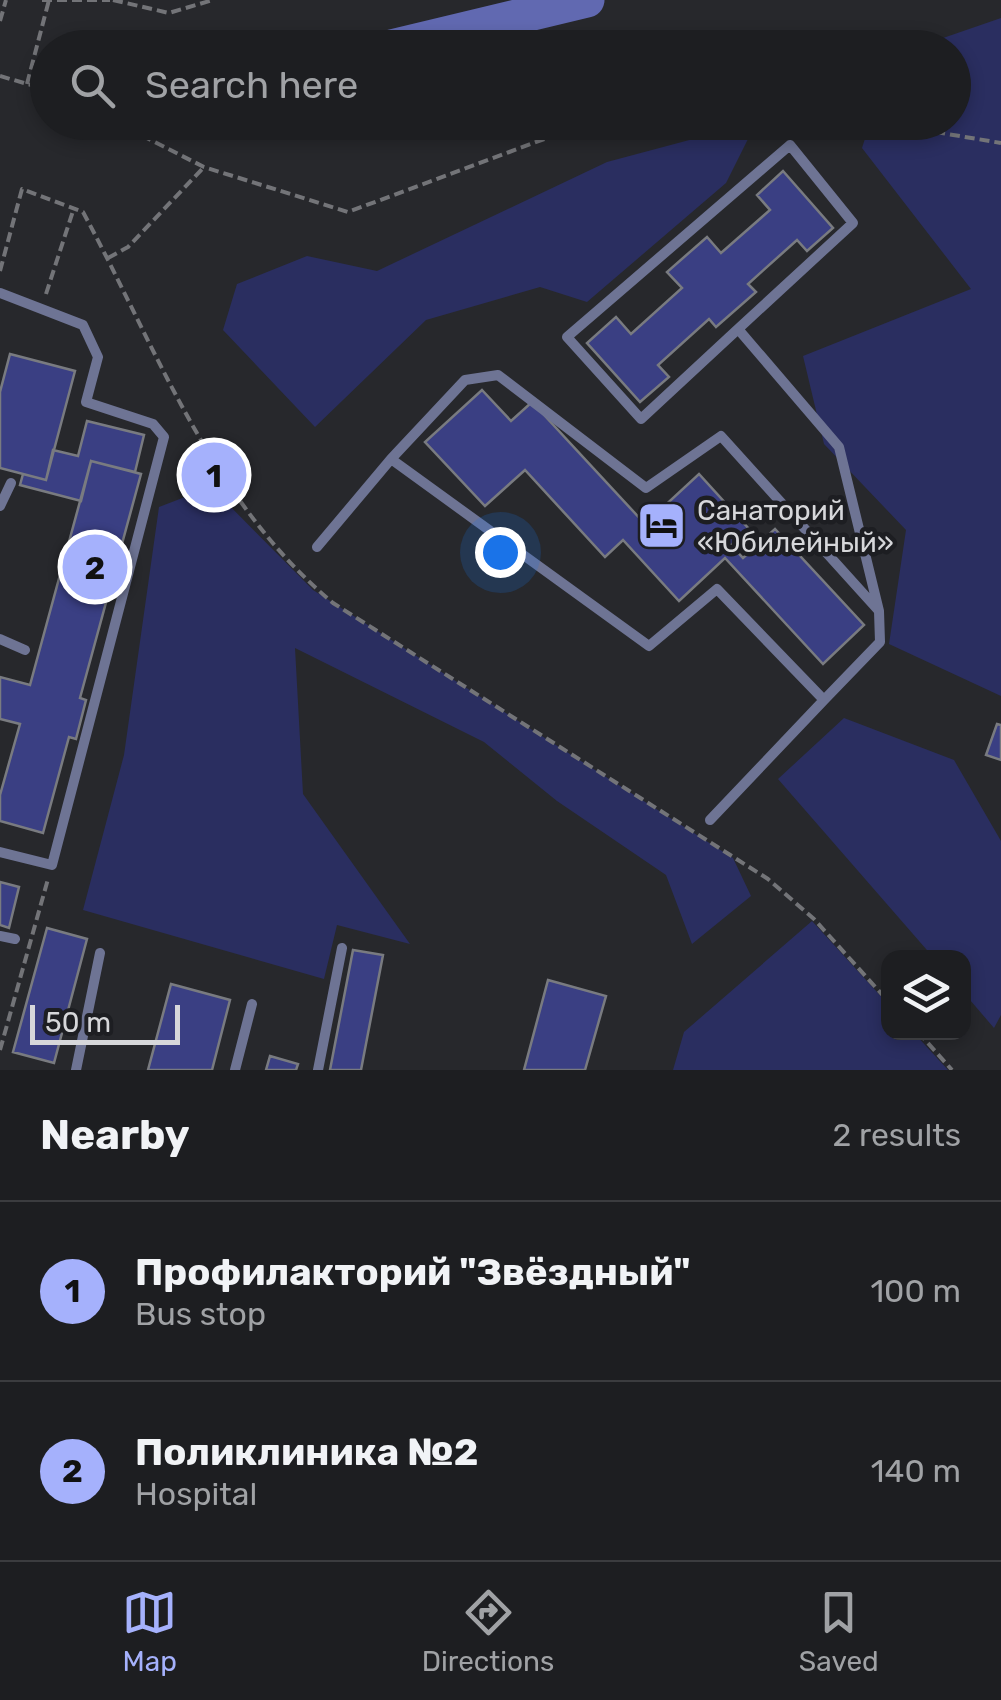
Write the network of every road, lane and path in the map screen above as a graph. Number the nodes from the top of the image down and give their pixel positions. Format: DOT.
graph roads {
  1 [pos="6,0"];
  2 [pos="47,0"];
  3 [pos="112,0"];
  4 [pos="213,0"];
  5 [pos="0,21"];
  6 [pos="40,30"];
  7 [pos="30,71"];
  8 [pos="0,76"];
  9 [pos="27,84"];
  10 [pos="30,85"];
  11 [pos="971,137"];
  12 [pos="151,140"];
  13 [pos="542,140"];
  14 [pos="1001,142"];
  15 [pos="204,167"];
  16 [pos="74,208"];
  17 [pos="108,258"];
  18 [pos="0,271"];
  19 [pos="0,293"];
  20 [pos="41,308"];
  21 [pos="738,329"];
  22 [pos="391,459"];
  23 [pos="11,483"];
  24 [pos="0,506"];
  25 [pos="317,547"];
  26 [pos="879,610"];
  27 [pos="0,639"];
  28 [pos="25,650"];
  29 [pos="824,700"];
  30 [pos="710,820"];
  31 [pos="0,852"];
  32 [pos="52,865"];
  33 [pos="0,936"];
  34 [pos="15,939"];
  35 [pos="342,948"];
  36 [pos="100,953"];
  37 [pos="881,993"];
  38 [pos="252,1004"];
  39 [pos="925,1040"];
  40 [pos="0,1050"];
  41 [pos="76,1070"];
  42 [pos="236,1070"];
  43 [pos="318,1070"];
  44 [pos="952,1070"];
  1 -- 5 [label="path"];
  2 -- 3 [label="path"];
  2 -- 6 [label="path"];
  3 -- 4 [label="path"];
  7 -- 9 [label="path"];
  8 -- 9 [label="path"];
  9 -- 10 [label="path"];
  11 -- 14 [label="path"];
  12 -- 15 [label="path"];
  13 -- 15 [label="path"];
  15 -- 17 [label="path"];
  16 -- 17 [label="path"];
  16 -- 18 [label="path"];
  16 -- 20 [label="path"];
  17 -- 37 [label="path"];
  19 -- 20 [label="lane"];
  20 -- 32 [label="lane"];
  21 -- 21 [label="lane"];
  21 -- 26 [label="lane"];
  22 -- 25 [label="lane"];
  22 -- 26 [label="lane"];
  22 -- 29 [label="lane"];
  23 -- 24 [label="lane"];
  26 -- 29 [label="lane"];
  27 -- 28 [label="lane"];
  29 -- 30 [label="lane"];
  31 -- 32 [label="lane"];
  32 -- 40 [label="path"];
  33 -- 34 [label="lane"];
  35 -- 43 [label="lane"];
  36 -- 41 [label="lane"];
  38 -- 42 [label="lane"];
  39 -- 44 [label="path"];
}
